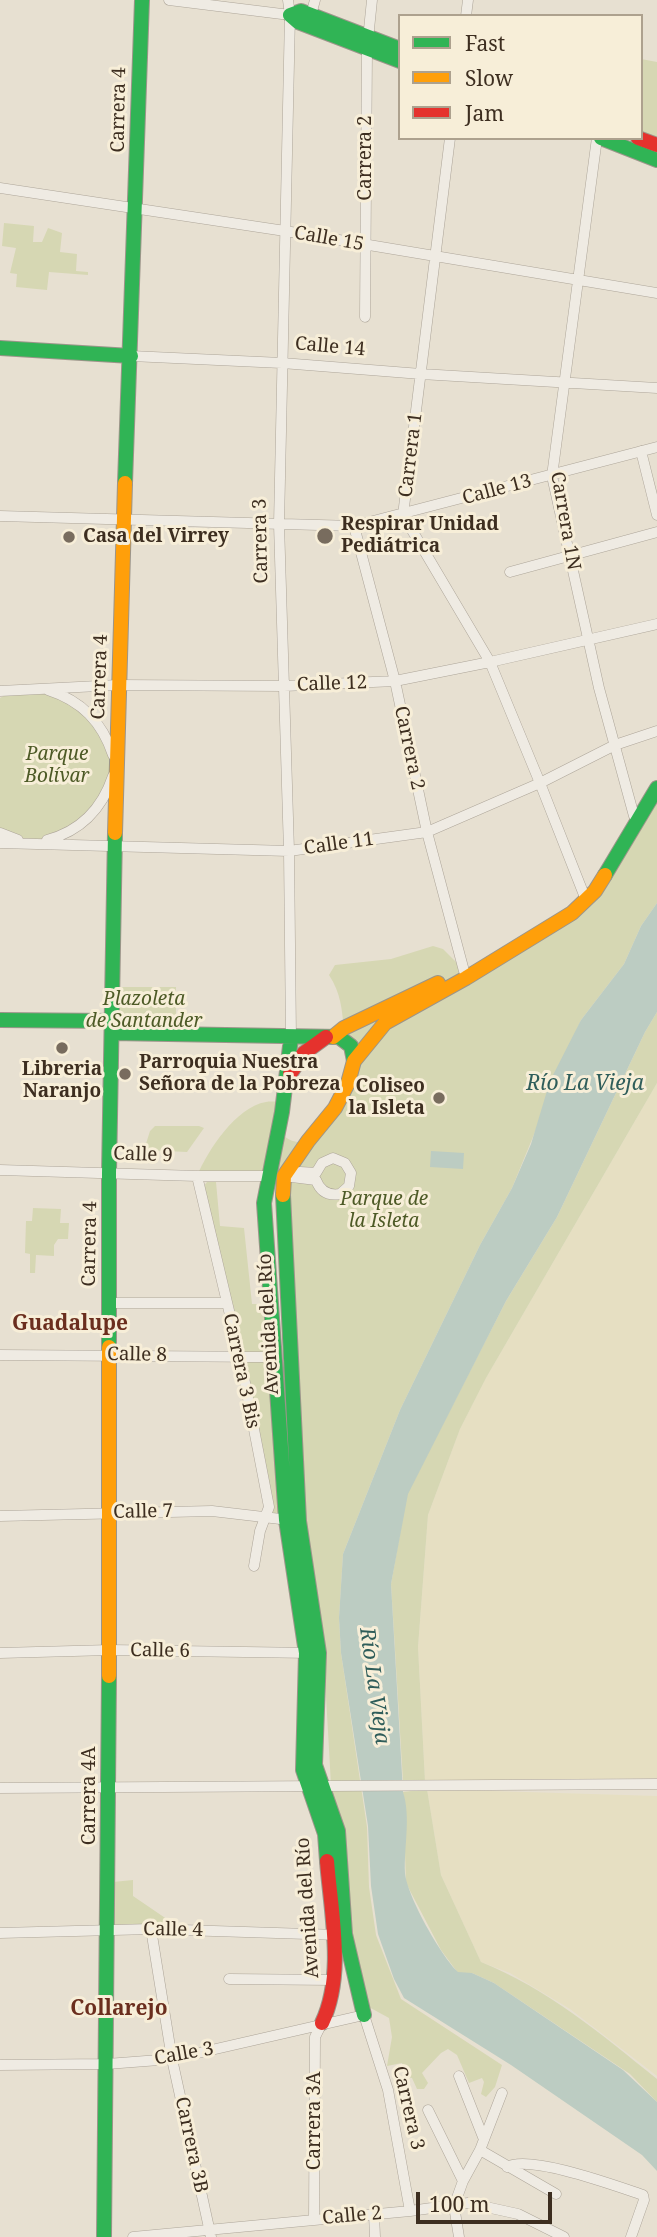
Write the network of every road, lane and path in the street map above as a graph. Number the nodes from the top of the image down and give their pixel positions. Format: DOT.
graph roads {
  1 [pos="142,0"];
  2 [pos="169,0"];
  3 [pos="372,0"];
  4 [pos="301,7"];
  5 [pos="367,42"];
  6 [pos="398,49"];
  7 [pos="398,60"];
  8 [pos="450,140"];
  9 [pos="599,140"];
  10 [pos="604,140"];
  11 [pos="657,160"];
  12 [pos="0,188"];
  13 [pos="136,209"];
  14 [pos="285,231"];
  15 [pos="365,245"];
  16 [pos="435,257"];
  17 [pos="578,281"];
  18 [pos="657,293"];
  19 [pos="365,317"];
  20 [pos="0,348"];
  21 [pos="131,356"];
  22 [pos="282,363"];
  23 [pos="421,374"];
  24 [pos="564,384"];
  25 [pos="657,388"];
  26 [pos="657,447"];
  27 [pos="641,451"];
  28 [pos="552,476"];
  29 [pos="403,514"];
  30 [pos="657,515"];
  31 [pos="0,516"];
  32 [pos="125,520"];
  33 [pos="279,524"];
  34 [pos="354,526"];
  35 [pos="657,532"];
  36 [pos="570,557"];
  37 [pos="510,572"];
  38 [pos="657,624"];
  39 [pos="588,638"];
  40 [pos="490,662"];
  41 [pos="395,681"];
  42 [pos="118,685"];
  43 [pos="284,686"];
  44 [pos="33,688"];
  45 [pos="0,691"];
  46 [pos="0,698"];
  47 [pos="657,731"];
  48 [pos="615,745"];
  49 [pos="117,765"];
  50 [pos="657,774"];
  51 [pos="540,783"];
  52 [pos="657,788"];
  53 [pos="634,816"];
  54 [pos="427,832"];
  55 [pos="0,833"];
  56 [pos="35,842"];
  57 [pos="0,843"];
  58 [pos="115,846"];
  59 [pos="289,850"];
  60 [pos="585,898"];
  61 [pos="464,971"];
  62 [pos="0,1020"];
  63 [pos="112,1027"];
  64 [pos="330,1037"];
  65 [pos="290,1038"];
  66 [pos="354,1061"];
  67 [pos="285,1080"];
  68 [pos="282,1119"];
  69 [pos="308,1141"];
  70 [pos="0,1170"];
  71 [pos="109,1173"];
  72 [pos="197,1176"];
  73 [pos="268,1176"];
  74 [pos="284,1176"];
  75 [pos="316,1177"];
  76 [pos="108,1303"];
  77 [pos="226,1303"];
  78 [pos="0,1355"];
  79 [pos="108,1355"];
  80 [pos="240,1357"];
  81 [pos="274,1357"];
  82 [pos="110,1513"];
  83 [pos="0,1516"];
  84 [pos="265,1518"];
  85 [pos="293,1521"];
  86 [pos="254,1566"];
  87 [pos="110,1650"];
  88 [pos="0,1653"];
  89 [pos="313,1653"];
  90 [pos="657,1784"];
  91 [pos="109,1787"];
  92 [pos="320,1787"];
  93 [pos="0,1788"];
  94 [pos="150,1929"];
  95 [pos="108,1930"];
  96 [pos="0,1933"];
  97 [pos="339,1935"];
  98 [pos="229,1979"];
  99 [pos="334,1980"];
  100 [pos="364,2015"];
  101 [pos="322,2024"];
  102 [pos="172,2059"];
  103 [pos="107,2064"];
  104 [pos="0,2065"];
  105 [pos="459,2076"];
  106 [pos="502,2093"];
  107 [pos="428,2110"];
  108 [pos="483,2137"];
  109 [pos="480,2150"];
  110 [pos="507,2167"];
  111 [pos="463,2182"];
  112 [pos="556,2194"];
  113 [pos="454,2206"];
  114 [pos="410,2211"];
  115 [pos="374,2214"];
  116 [pos="314,2220"];
  117 [pos="210,2234"];
  118 [pos="459,2235"];
  119 [pos="104,2237"];
  120 [pos="133,2237"];
  121 [pos="375,2237"];
  122 [pos="471,2237"];
  123 [pos="564,2237"];
  124 [pos="631,2237"];
  1 -- 13 [label="main road, Carrera 4"];
  2 -- 4 [label="street"];
  3 -- 5 [label="street, Carrera 2"];
  4 -- 5 [label="main road"];
  4 -- 5 [label="main road"];
  4 -- 14 [label="street, Carrera 3"];
  5 -- 6 [label="main road"];
  5 -- 7 [label="main road"];
  5 -- 15 [label="street, Carrera 2"];
  8 -- 16 [label="street, Carrera 1"];
  9 -- 17 [label="street, Carrera 1N"];
  10 -- 11 [label="main road"];
  12 -- 13 [label="street, Calle 15"];
  13 -- 14 [label="street, Calle 15"];
  13 -- 21 [label="main road, Carrera 4"];
  14 -- 15 [label="street, Calle 15"];
  14 -- 22 [label="street, Carrera 3"];
  15 -- 16 [label="street, Calle 15"];
  15 -- 19 [label="street, Carrera 2"];
  16 -- 17 [label="street, Calle 15"];
  16 -- 23 [label="street, Carrera 1"];
  17 -- 18 [label="street, Calle 15"];
  17 -- 24 [label="street, Carrera 1N"];
  20 -- 21 [label="main road, Calle 14"];
  21 -- 22 [label="street, Calle 14"];
  21 -- 32 [label="main road, Carrera 4"];
  22 -- 23 [label="street, Calle 14"];
  22 -- 33 [label="street, Carrera 3"];
  23 -- 24 [label="street, Calle 14"];
  23 -- 29 [label="street, Carrera 1"];
  24 -- 25 [label="street, Calle 14"];
  24 -- 28 [label="street, Carrera 1N"];
  26 -- 27 [label="street, Calle 13"];
  27 -- 28 [label="street, Calle 13"];
  27 -- 30 [label="street"];
  28 -- 29 [label="street, Calle 13"];
  28 -- 36 [label="street, Carrera 1N"];
  29 -- 34 [label="street, Calle 13"];
  29 -- 40 [label="street, Carrera 1"];
  31 -- 32 [label="street, Calle 13"];
  32 -- 33 [label="street, Calle 13"];
  32 -- 42 [label="main road, Carrera 4"];
  33 -- 34 [label="street, Calle 13"];
  33 -- 43 [label="street, Carrera 3"];
  34 -- 41 [label="street, Carrera 2"];
  35 -- 36 [label="street"];
  36 -- 37 [label="street"];
  36 -- 39 [label="street, Carrera 1N"];
  38 -- 39 [label="street, Calle 12"];
  39 -- 40 [label="street, Calle 12"];
  39 -- 48 [label="street, Carrera 1N"];
  40 -- 41 [label="street, Calle 12"];
  40 -- 51 [label="street, Carrera 1"];
  41 -- 43 [label="street, Calle 12"];
  41 -- 54 [label="street, Carrera 2"];
  42 -- 43 [label="street, Calle 12"];
  42 -- 44 [label="street, Calle 12"];
  42 -- 49 [label="main road, Carrera 4"];
  43 -- 59 [label="street, Carrera 3"];
  44 -- 45 [label="street, Calle 12"];
  44 -- 46 [label="street"];
  44 -- 49 [label="street"];
  47 -- 48 [label="street, Calle 11"];
  48 -- 51 [label="street, Calle 11"];
  48 -- 53 [label="street, Carrera 1N"];
  49 -- 56 [label="street"];
  49 -- 58 [label="main road, Carrera 4"];
  50 -- 53 [label="main road, Avenida del Río"];
  51 -- 54 [label="street, Calle 11"];
  51 -- 60 [label="street, Carrera 1"];
  52 -- 60 [label="main road, Avenida del Río"];
  53 -- 60 [label="main road, Avenida del Río"];
  54 -- 59 [label="street, Calle 11"];
  54 -- 61 [label="street, Carrera 2"];
  55 -- 56 [label="street"];
  56 -- 57 [label="street, Calle 11"];
  56 -- 58 [label="street, Calle 11"];
  58 -- 59 [label="street, Calle 11"];
  58 -- 63 [label="main road, Carrera 4"];
  59 -- 65 [label="street, Carrera 3"];
  60 -- 61 [label="main road, Avenida del Río"];
  60 -- 66 [label="main road, Avenida del Río"];
  61 -- 64 [label="main road, Avenida del Río"];
  62 -- 63 [label="main road"];
  63 -- 65 [label="main road"];
  63 -- 71 [label="main road, Carrera 4"];
  64 -- 65 [label="main road"];
  64 -- 66 [label="main road"];
  64 -- 68 [label="main road, Avenida del Río"];
  65 -- 67 [label="main road, Carrera 3"];
  66 -- 69 [label="main road, Avenida del Río"];
  67 -- 68 [label="main road, Avenida del Río"];
  68 -- 69 [label="main road"];
  68 -- 73 [label="main road, Avenida del Río"];
  69 -- 74 [label="main road, Avenida del Río"];
  70 -- 71 [label="street, Calle 9"];
  71 -- 72 [label="street, Calle 9"];
  71 -- 76 [label="main road, Carrera 4"];
  72 -- 73 [label="street, Calle 9"];
  72 -- 77 [label="street, Carrera 3 Bis"];
  73 -- 74 [label="main road, Calle 9"];
  73 -- 81 [label="main road, Avenida del Río"];
  74 -- 75 [label="street, Calle 9"];
  74 -- 85 [label="main road, Avenida del Río"];
  76 -- 77 [label="street"];
  76 -- 79 [label="main road, Carrera 4"];
  77 -- 80 [label="street, Carrera 3 Bis"];
  78 -- 79 [label="street, Calle 8"];
  79 -- 80 [label="street, Calle 8"];
  79 -- 82 [label="main road, Carrera 4A"];
  80 -- 81 [label="street, Calle 8"];
  80 -- 84 [label="street, Carrera 3 Bis"];
  81 -- 85 [label="main road, Avenida del Río"];
  82 -- 83 [label="street, Calle 7"];
  82 -- 84 [label="street, Calle 7"];
  82 -- 87 [label="main road, Carrera 4A"];
  84 -- 85 [label="street, Calle 7"];
  84 -- 86 [label="street, Carrera 3 Bis"];
  85 -- 89 [label="main road, Avenida del Río"];
  87 -- 88 [label="street, Calle 6"];
  87 -- 89 [label="street, Calle 6"];
  87 -- 91 [label="main road, Carrera 4A"];
  89 -- 92 [label="main road, Avenida del Río"];
  90 -- 92 [label="street"];
  91 -- 92 [label="street"];
  91 -- 93 [label="street"];
  91 -- 95 [label="main road, Carrera 4A"];
  92 -- 97 [label="main road, Avenida del Río"];
  94 -- 95 [label="street, Calle 4"];
  94 -- 97 [label="street, Calle 4"];
  94 -- 102 [label="street, Carrera 3B"];
  95 -- 96 [label="street, Calle 4"];
  95 -- 103 [label="main road, Carrera 4A"];
  97 -- 99 [label="main road, Avenida del Río"];
  97 -- 100 [label="main road, Avenida del Río"];
  98 -- 99 [label="street"];
  99 -- 101 [label="main road, Avenida del Río"];
  100 -- 101 [label="street, Calle 3"];
  100 -- 114 [label="street, Carrera 3"];
  101 -- 102 [label="street, Calle 3"];
  101 -- 116 [label="street, Carrera 3A"];
  102 -- 103 [label="street, Calle 3"];
  102 -- 117 [label="street, Carrera 3B"];
  103 -- 104 [label="street, Calle 3"];
  103 -- 119 [label="main road, Carrera 4A"];
  105 -- 108 [label="street"];
  106 -- 108 [label="street"];
  107 -- 111 [label="street, Carrera 3"];
  108 -- 109 [label="street"];
  109 -- 110 [label="street"];
  109 -- 111 [label="street"];
  110 -- 112 [label="street"];
  110 -- 124 [label="street"];
  111 -- 113 [label="street"];
  113 -- 114 [label="street, Calle 2"];
  113 -- 118 [label="street"];
  113 -- 123 [label="street, Calle 2"];
  114 -- 115 [label="street, Calle 2"];
  115 -- 116 [label="street, Calle 2"];
  115 -- 121 [label="street"];
  116 -- 117 [label="street, Calle 2"];
  117 -- 120 [label="street, Calle 2"];
  118 -- 122 [label="street"];
}
